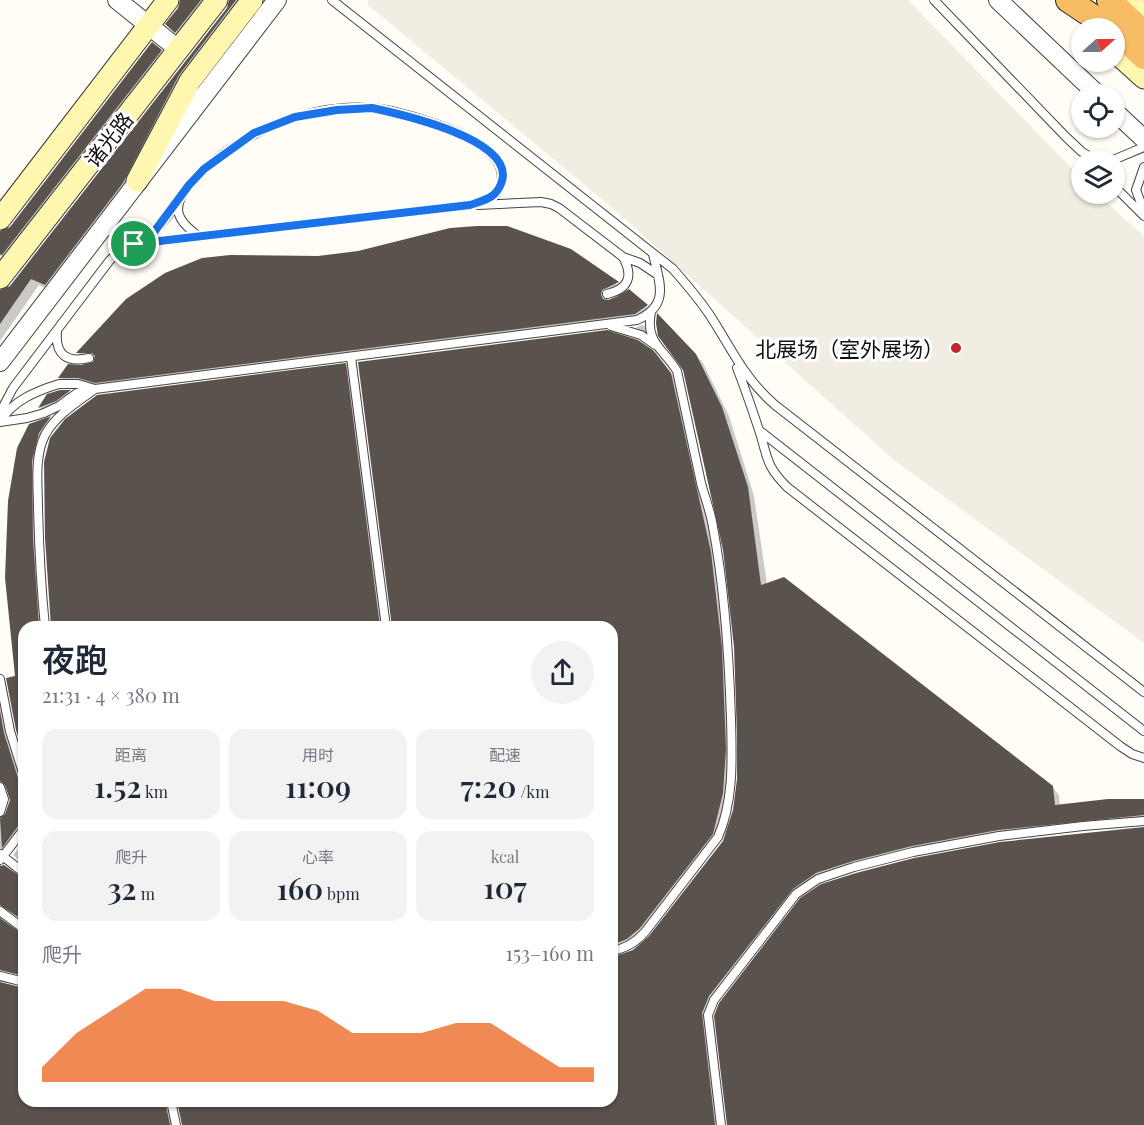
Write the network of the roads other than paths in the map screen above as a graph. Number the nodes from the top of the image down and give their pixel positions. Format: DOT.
graph roads {
  1 [pos="117,0"];
  2 [pos="168,0"];
  3 [pos="217,0"];
  4 [pos="252,0"];
  5 [pos="277,0"];
  6 [pos="332,0"];
  7 [pos="934,0"];
  8 [pos="998,0"];
  9 [pos="1059,0"];
  10 [pos="1068,0"];
  11 [pos="1084,0"];
  12 [pos="1109,0"];
  13 [pos="1128,0"];
  14 [pos="1144,15"];
  15 [pos="1079,18"];
  16 [pos="1095,18"];
  17 [pos="1103,18"];
  18 [pos="1114,18"];
  19 [pos="149,25"];
  20 [pos="1125,40"];
  21 [pos="1125,45"];
  22 [pos="178,49"];
  23 [pos="1144,57"];
  24 [pos="1144,78"];
  25 [pos="1086,84"];
  26 [pos="1125,121"];
  27 [pos="1144,139"];
  28 [pos="1144,147"];
  29 [pos="1080,150"];
  30 [pos="1125,155"];
  31 [pos="1144,167"];
  32 [pos="137,181"];
  33 [pos="1125,197"];
  34 [pos="180,199"];
  35 [pos="470,205"];
  36 [pos="1144,211"];
  37 [pos="1144,216"];
  38 [pos="0,219"];
  39 [pos="105,226"];
  40 [pos="200,237"];
  41 [pos="134,244"];
  42 [pos="653,254"];
  43 [pos="623,257"];
  44 [pos="658,275"];
  45 [pos="0,278"];
  46 [pos="607,294"];
  47 [pos="651,312"];
  48 [pos="597,326"];
  49 [pos="57,330"];
  50 [pos="657,346"];
  51 [pos="729,347"];
  52 [pos="351,357"];
  53 [pos="88,358"];
  54 [pos="0,362"];
  55 [pos="95,389"];
  56 [pos="0,422"];
  57 [pos="760,431"];
  58 [pos="44,621"];
  59 [pos="385,621"];
  60 [pos="0,679"];
  61 [pos="1144,692"];
  62 [pos="1144,731"];
  63 [pos="18,757"];
  64 [pos="1144,758"];
  65 [pos="0,787"];
  66 [pos="0,812"];
  67 [pos="1144,821"];
  68 [pos="18,836"];
  69 [pos="1,857"];
  70 [pos="18,869"];
  71 [pos="0,910"];
  72 [pos="18,924"];
  73 [pos="618,950"];
  74 [pos="0,976"];
  75 [pos="18,980"];
  76 [pos="172,1107"];
  77 [pos="176,1125"];
  78 [pos="721,1125"];
  1 -- 19 [label="street"];
  2 -- 19 [label="main road, 诸光路"];
  3 -- 22 [label="main road, 诸光路"];
  4 -- 32 [label="main road"];
  5 -- 32 [label="street"];
  6 -- 42 [label="lane"];
  7 -- 29 [label="lane"];
  8 -- 25 [label="street"];
  9 -- 15 [label="main road"];
  10 -- 16 [label="highway"];
  11 -- 17 [label="highway"];
  12 -- 18 [label="highway"];
  13 -- 14 [label="main road"];
  19 -- 22 [label="street"];
  19 -- 38 [label="main road, 诸光路"];
  20 -- 23 [label="highway"];
  21 -- 24 [label="main road"];
  22 -- 45 [label="main road, 诸光路"];
  26 -- 27 [label="street"];
  28 -- 30 [label="lane"];
  31 -- 36 [label="lane"];
  32 -- 39 [label="street"];
  33 -- 37 [label="lane"];
  34 -- 35 [label="lane"];
  34 -- 40 [label="lane"];
  34 -- 41 [label="lane"];
  35 -- 40 [label="lane"];
  35 -- 43 [label="lane"];
  39 -- 41 [label="lane"];
  39 -- 54 [label="street"];
  40 -- 41 [label="lane"];
  41 -- 49 [label="lane"];
  42 -- 44 [label="lane"];
  42 -- 51 [label="lane"];
  43 -- 44 [label="lane"];
  43 -- 46 [label="lane"];
  44 -- 47 [label="lane"];
  47 -- 48 [label="lane"];
  47 -- 50 [label="lane"];
  48 -- 50 [label="lane"];
  48 -- 52 [label="lane"];
  49 -- 53 [label="lane"];
  49 -- 56 [label="lane"];
  50 -- 73 [label="lane"];
  51 -- 57 [label="lane"];
  51 -- 61 [label="lane"];
  52 -- 55 [label="lane"];
  52 -- 59 [label="lane"];
  55 -- 56 [label="lane"];
  55 -- 56 [label="lane"];
  55 -- 58 [label="lane"];
  57 -- 62 [label="lane"];
  57 -- 64 [label="lane"];
  60 -- 63 [label="lane"];
  65 -- 66 [label="lane"];
  67 -- 78 [label="lane"];
  68 -- 69 [label="lane"];
  69 -- 70 [label="lane"];
  71 -- 72 [label="lane"];
  74 -- 75 [label="lane"];
  76 -- 77 [label="lane"];
}
